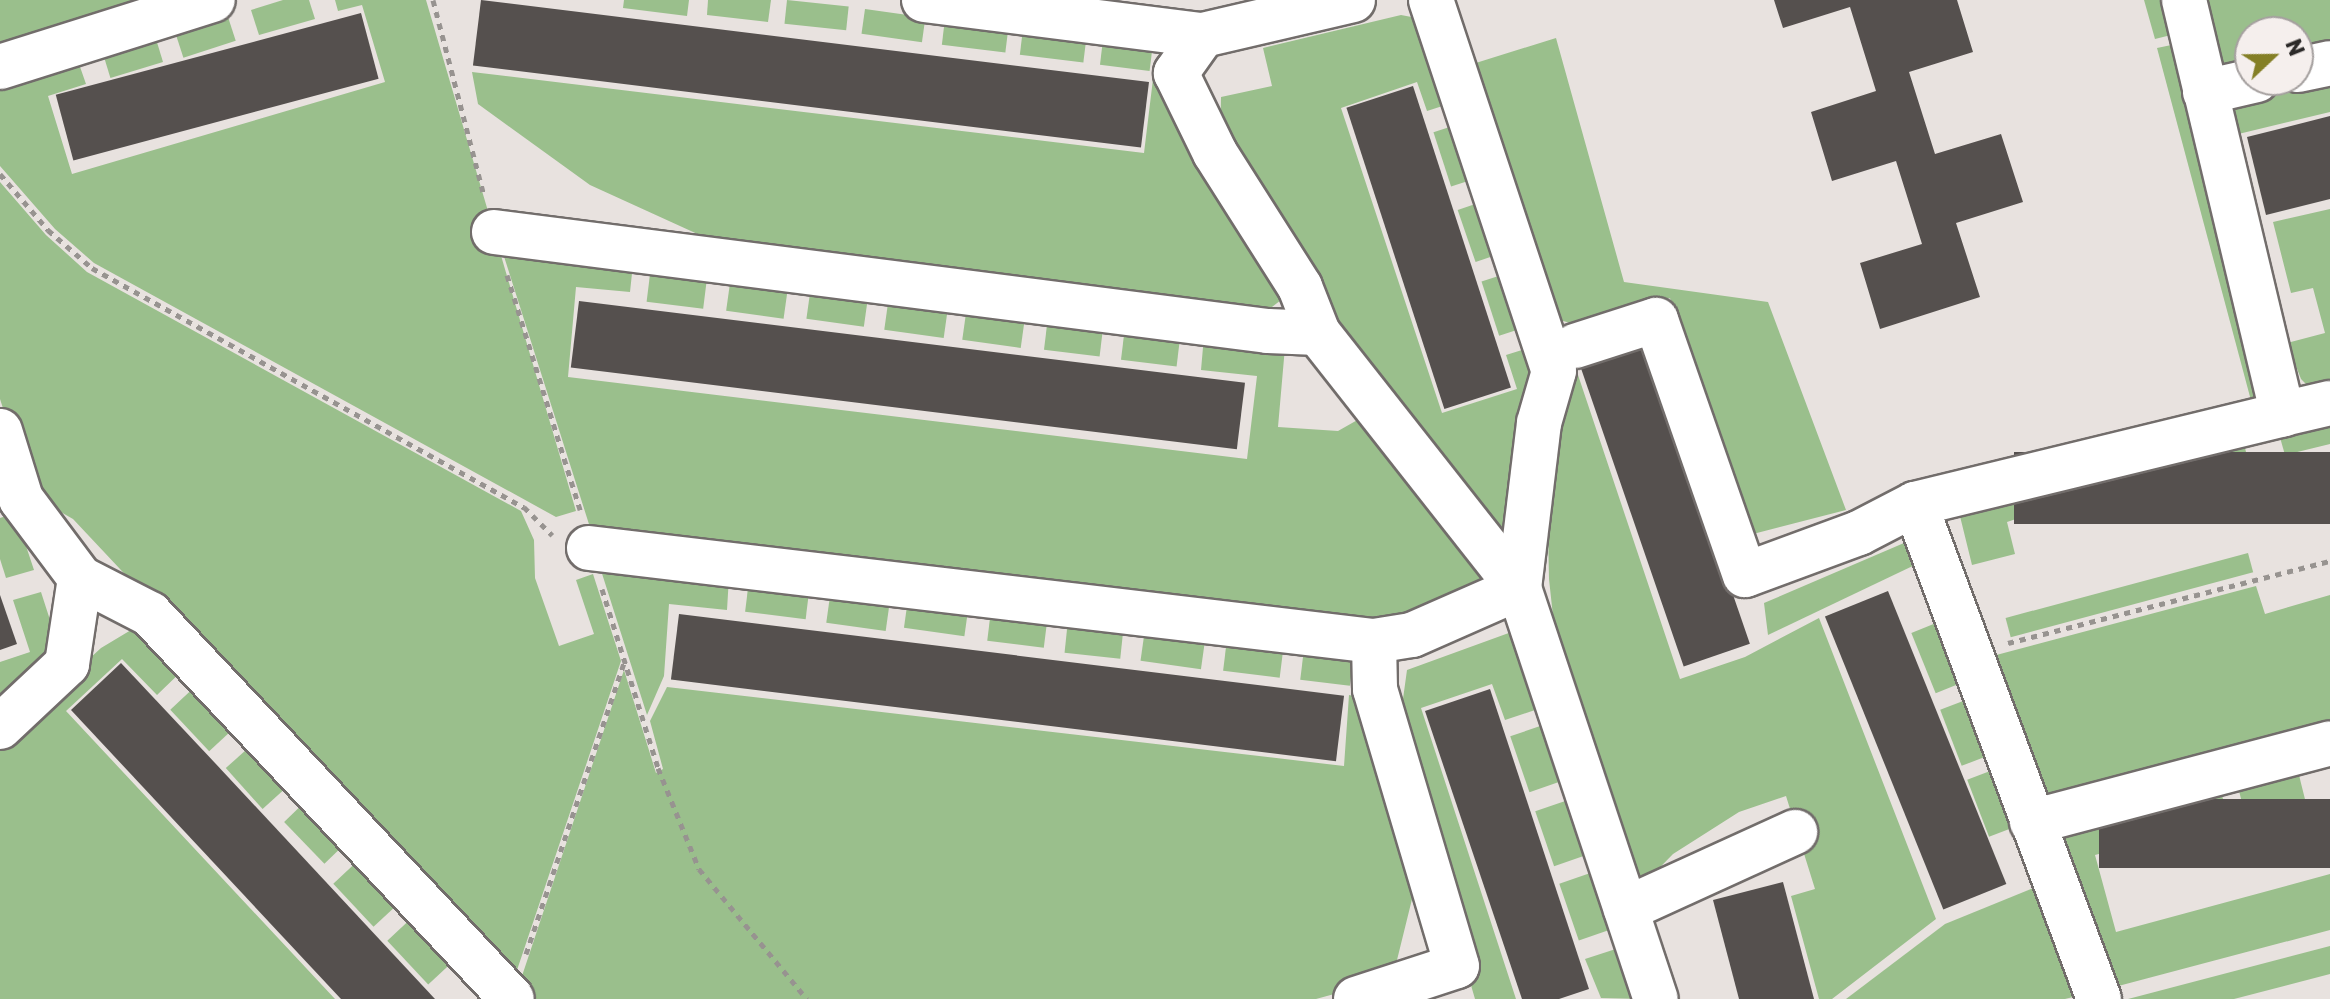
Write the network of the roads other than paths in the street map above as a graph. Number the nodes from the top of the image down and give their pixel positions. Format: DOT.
graph roads {
  1 [pos="213,0"];
  2 [pos="924,0"];
  3 [pos="1353,0"];
  4 [pos="1431,0"];
  5 [pos="2184,0"];
  6 [pos="1203,35"];
  7 [pos="0,67"];
  8 [pos="2234,85"];
  9 [pos="2205,92"];
  10 [pos="494,232"];
  11 [pos="1318,333"];
  12 [pos="1575,346"];
  13 [pos="2330,403"];
  14 [pos="2283,414"];
  15 [pos="0,431"];
  16 [pos="1915,504"];
  17 [pos="589,548"];
  18 [pos="80,578"];
  19 [pos="1519,588"];
  20 [pos="1374,641"];
  21 [pos="0,727"];
  22 [pos="2330,743"];
  23 [pos="2032,822"];
  24 [pos="1795,832"];
  25 [pos="1626,909"];
  26 [pos="510,997"];
  27 [pos="1356,999"];
  28 [pos="1656,999"];
  29 [pos="2099,999"];
  1 -- 7 [label="street"];
  2 -- 6 [label="street"];
  3 -- 6 [label="street"];
  4 -- 19 [label="street"];
  5 -- 9 [label="street"];
  6 -- 11 [label="street"];
  8 -- 9 [label="street"];
  9 -- 14 [label="street"];
  10 -- 11 [label="street"];
  11 -- 19 [label="street"];
  12 -- 16 [label="street"];
  13 -- 14 [label="street"];
  14 -- 16 [label="street"];
  15 -- 18 [label="street"];
  16 -- 23 [label="street"];
  17 -- 20 [label="street"];
  18 -- 21 [label="street"];
  18 -- 26 [label="street"];
  19 -- 20 [label="street"];
  19 -- 25 [label="street"];
  20 -- 27 [label="street"];
  22 -- 23 [label="street"];
  23 -- 29 [label="street"];
  24 -- 25 [label="street"];
  25 -- 28 [label="street"];
}
